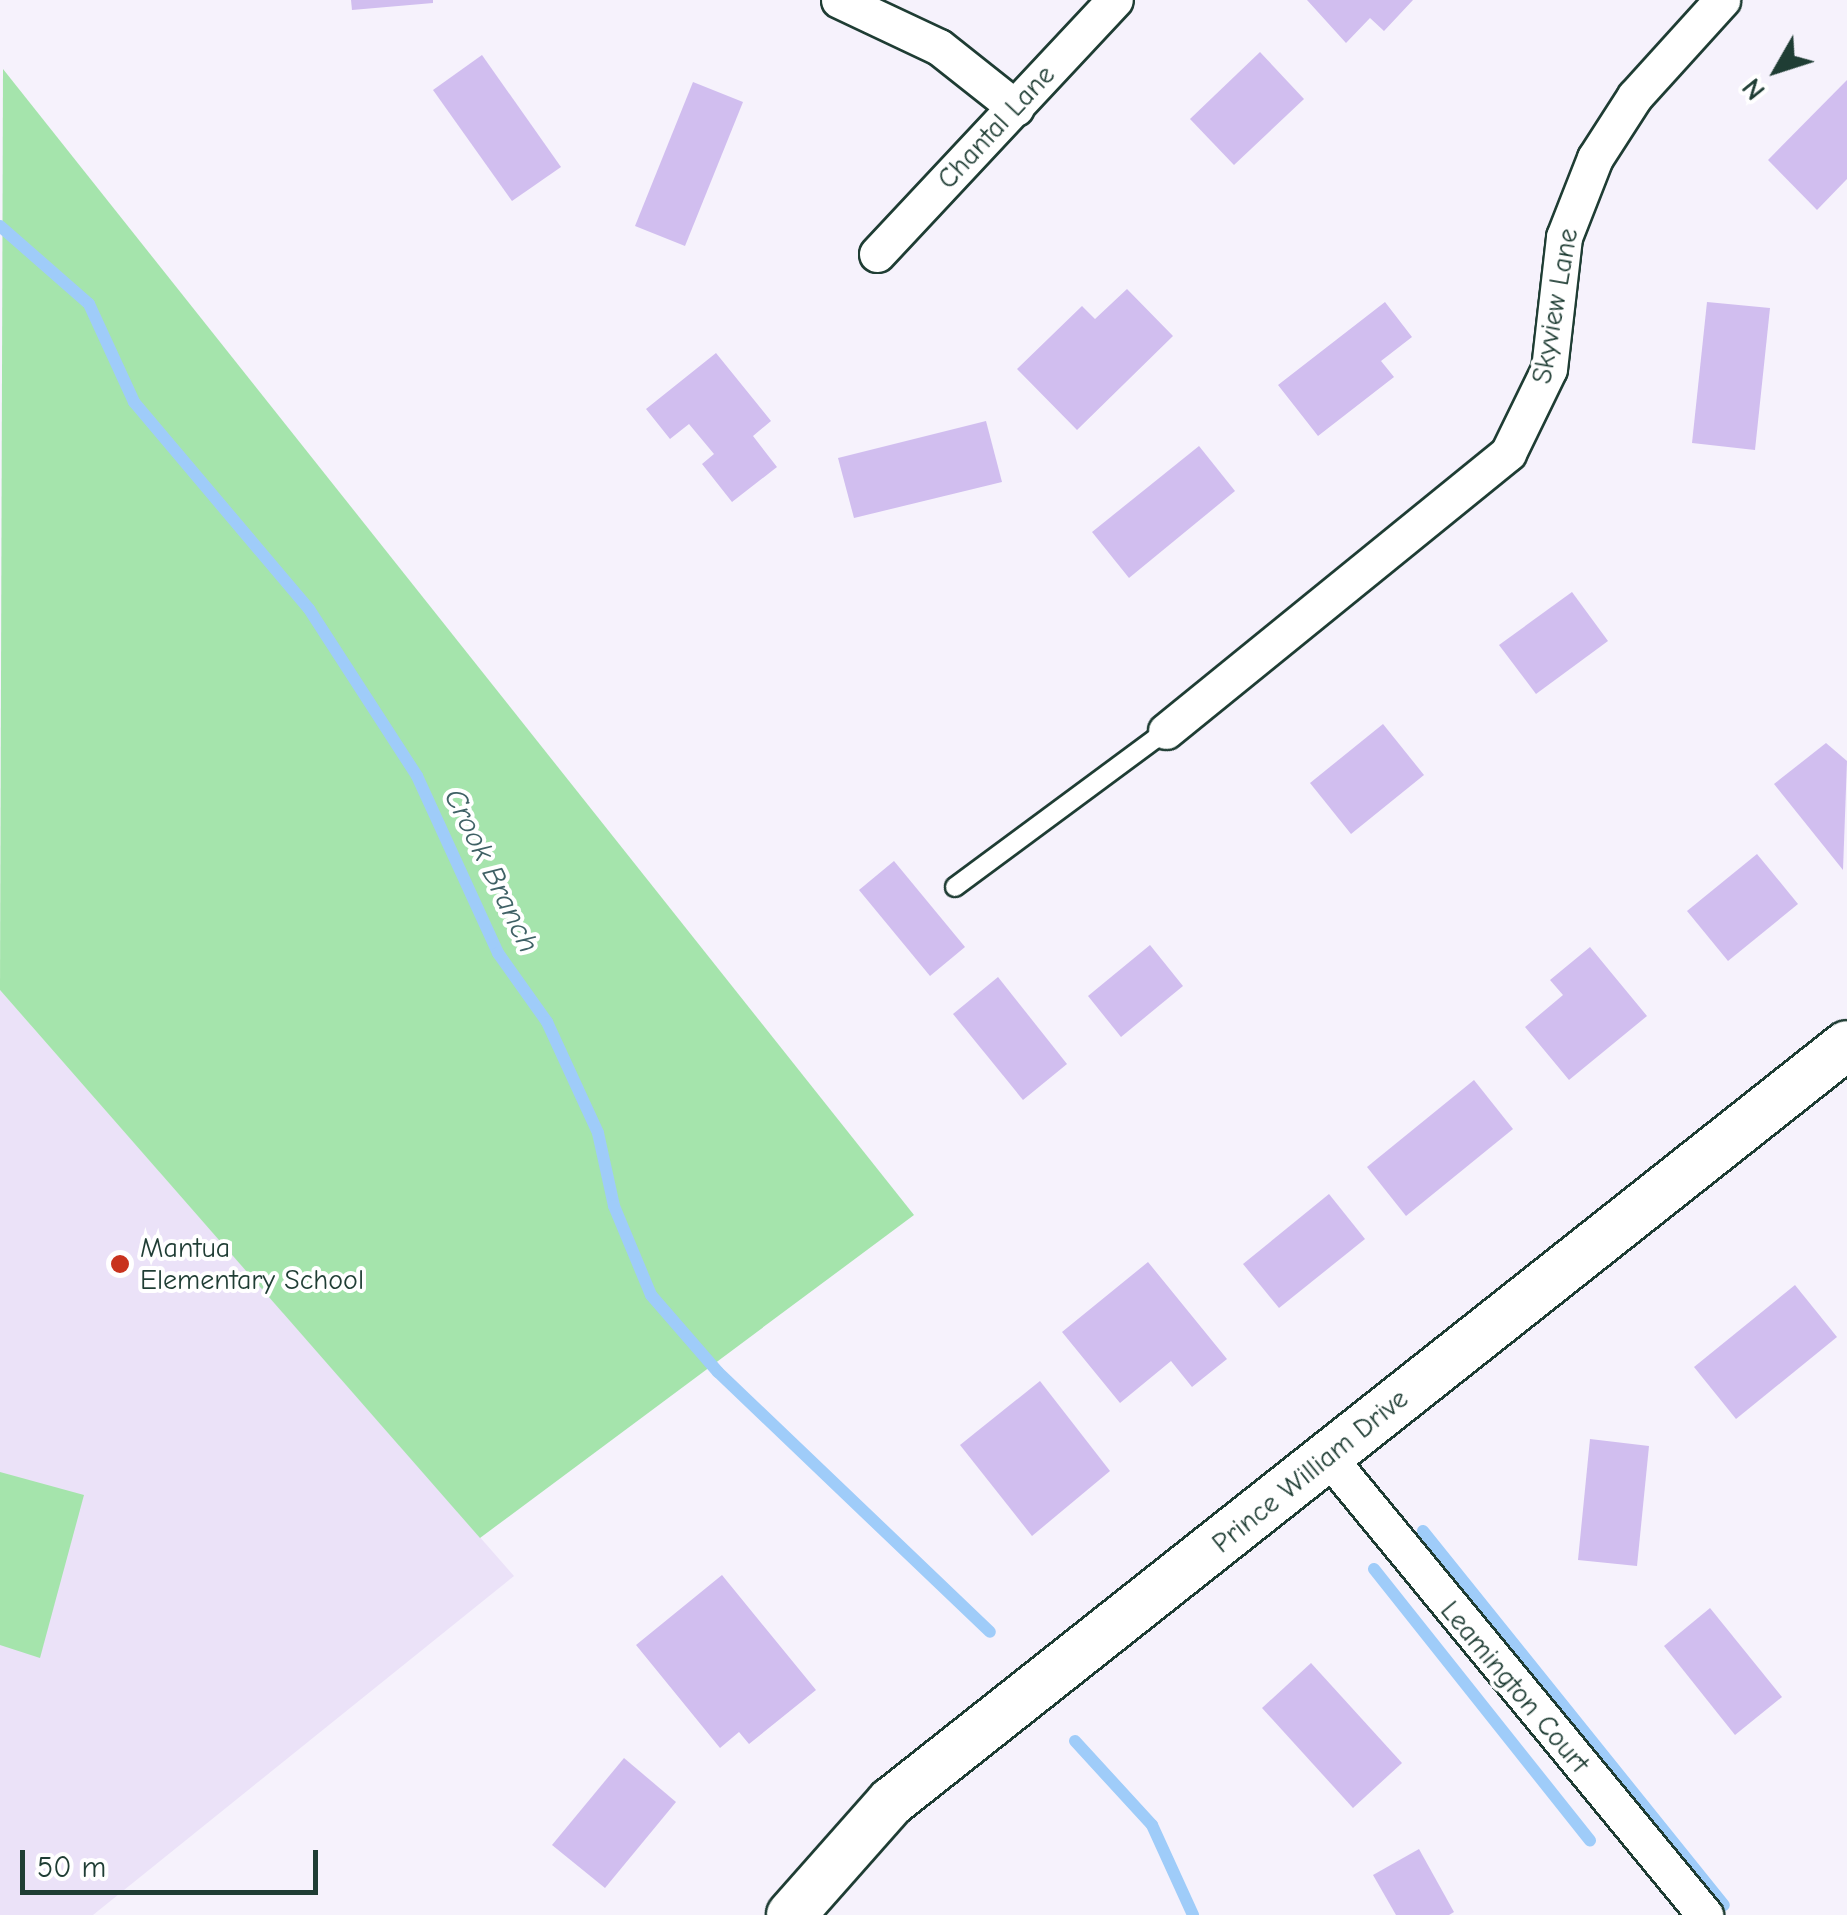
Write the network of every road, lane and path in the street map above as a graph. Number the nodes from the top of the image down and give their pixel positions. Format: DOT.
graph roads {
  1 [pos="839,0"];
  2 [pos="1115,0"];
  3 [pos="1722,0"];
  4 [pos="1016,108"];
  5 [pos="877,254"];
  6 [pos="1166,730"];
  7 [pos="956,887"];
  8 [pos="1847,1045"];
  9 [pos="1329,1458"];
  10 [pos="792,1915"];
  11 [pos="1705,1915"];
  1 -- 4 [label="street"];
  2 -- 4 [label="street, Chantal Lane"];
  3 -- 6 [label="street, Skyview Lane"];
  4 -- 5 [label="street, Chantal Lane"];
  6 -- 7 [label="lane"];
  8 -- 9 [label="street, Prince William Drive"];
  9 -- 10 [label="street, Prince William Drive"];
  9 -- 11 [label="street, Leamington Court"];
}
